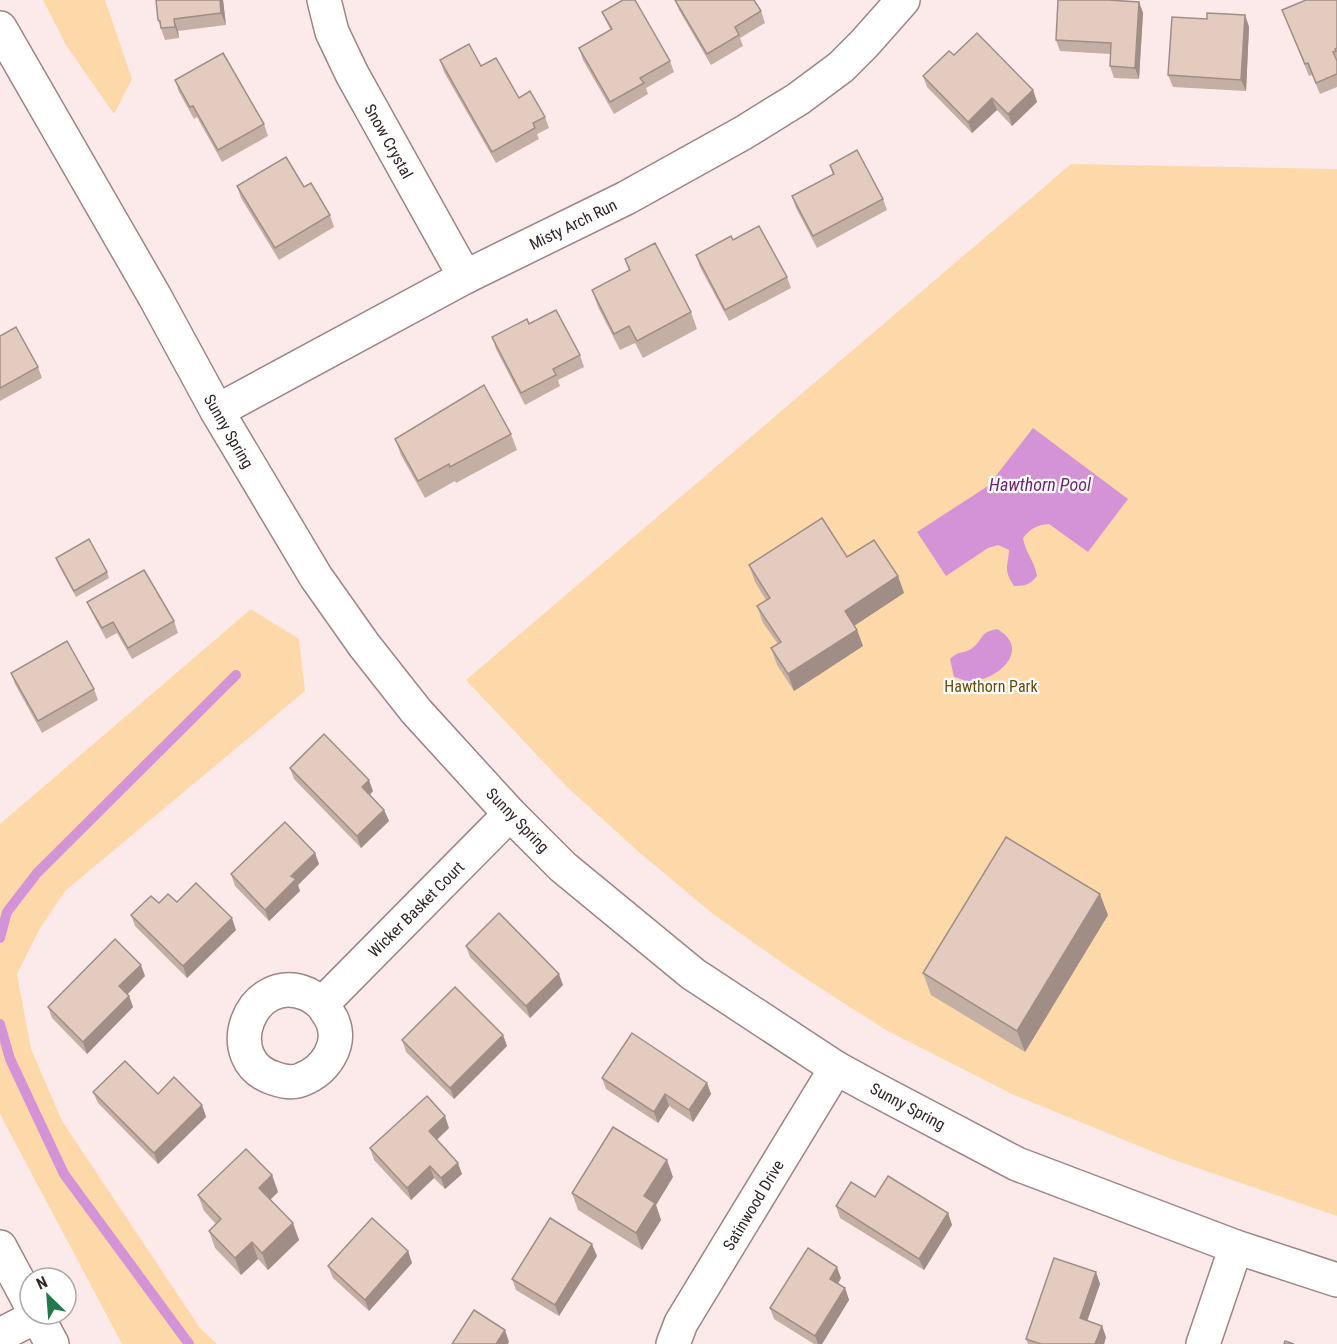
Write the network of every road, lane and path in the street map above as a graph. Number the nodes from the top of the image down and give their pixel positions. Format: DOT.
graph roads {
  1 [pos="324,0"];
  2 [pos="903,0"];
  3 [pos="0,28"];
  4 [pos="465,277"];
  5 [pos="217,411"];
  6 [pos="510,814"];
  7 [pos="322,1004"];
  8 [pos="836,1068"];
  9 [pos="0,1247"];
  10 [pos="1236,1247"];
  11 [pos="18,1280"];
  12 [pos="1337,1280"];
  13 [pos="22,1326"];
  14 [pos="0,1335"];
  15 [pos="673,1344"];
  16 [pos="1203,1344"];
  1 -- 4 [label="street, Snow Crystal"];
  2 -- 4 [label="street, Misty Arch Run"];
  3 -- 5 [label="street, Sunny Spring"];
  4 -- 5 [label="street, Misty Arch Run"];
  5 -- 6 [label="street, Sunny Spring"];
  6 -- 7 [label="street, Wicker Basket Court"];
  6 -- 8 [label="street, Sunny Spring"];
  8 -- 10 [label="street, Sunny Spring"];
  8 -- 15 [label="street, Satinwood Drive"];
  9 -- 11 [label="street"];
  10 -- 12 [label="street, Sunny Spring"];
  10 -- 16 [label="street"];
  13 -- 14 [label="street"];
}
